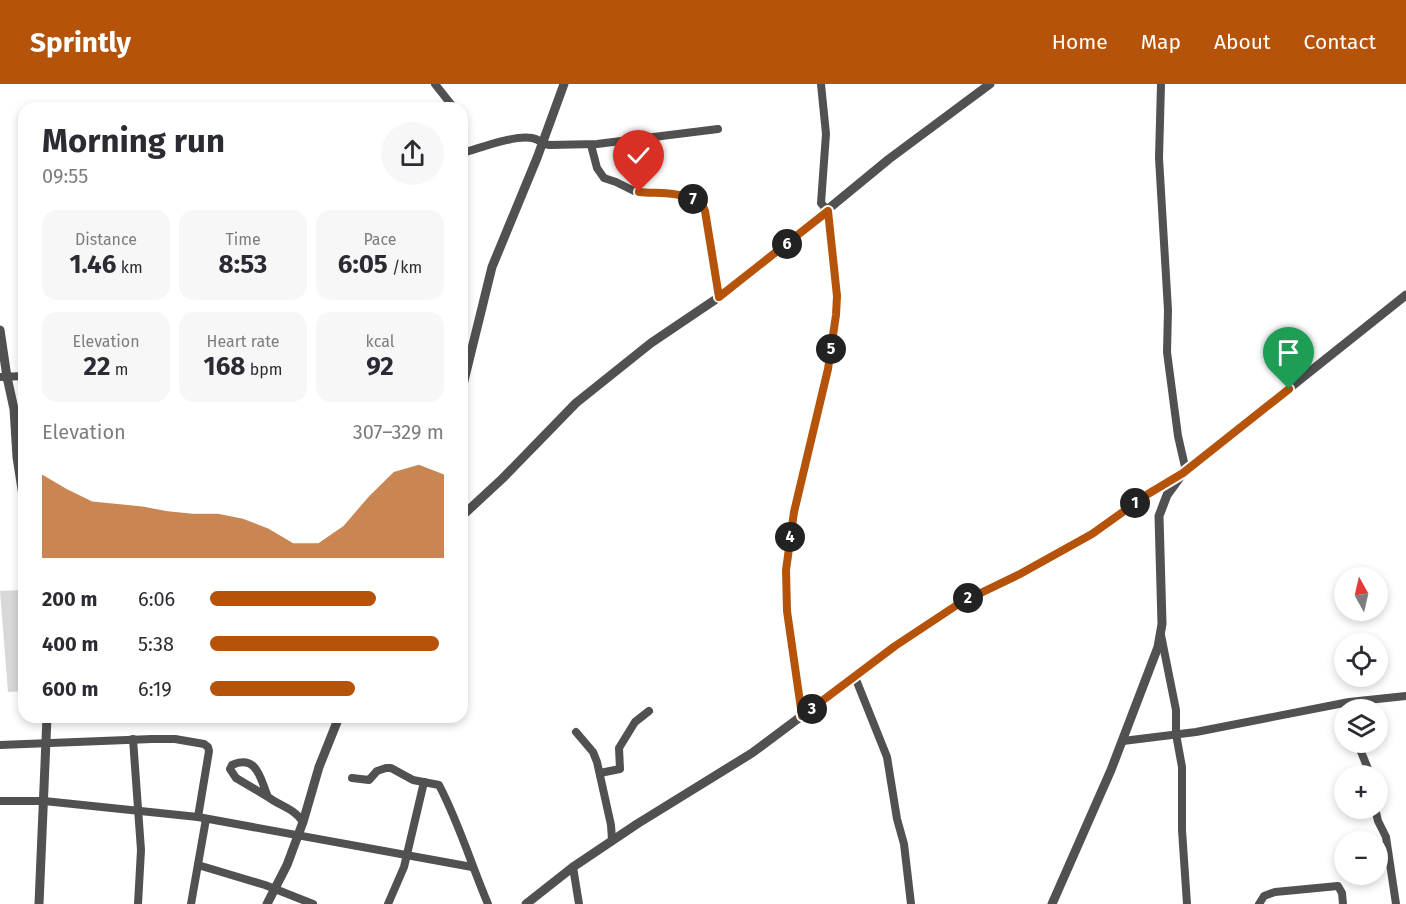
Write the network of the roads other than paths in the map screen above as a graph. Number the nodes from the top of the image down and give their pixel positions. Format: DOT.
graph roads {
  1 [pos="435,84"];
  2 [pos="564,84"];
  3 [pos="821,84"];
  4 [pos="990,84"];
  5 [pos="1161,84"];
  6 [pos="449,102"];
  7 [pos="718,129"];
  8 [pos="542,144"];
  9 [pos="591,145"];
  10 [pos="468,152"];
  11 [pos="828,211"];
  12 [pos="1406,295"];
  13 [pos="719,297"];
  14 [pos="0,330"];
  15 [pos="468,365"];
  16 [pos="18,376"];
  17 [pos="3,377"];
  18 [pos="18,463"];
  19 [pos="1185,472"];
  20 [pos="468,510"];
  21 [pos="1161,633"];
  22 [pos="855,677"];
  23 [pos="1406,696"];
  24 [pos="1388,699"];
  25 [pos="1334,709"];
  26 [pos="649,711"];
  27 [pos="802,716"];
  28 [pos="47,723"];
  29 [pos="337,723"];
  30 [pos="576,732"];
  31 [pos="1176,734"];
  32 [pos="133,740"];
  33 [pos="1122,741"];
  34 [pos="47,743"];
  35 [pos="0,745"];
  36 [pos="600,773"];
  37 [pos="352,778"];
  38 [pos="424,782"];
  39 [pos="268,797"];
  40 [pos="0,801"];
  41 [pos="44,801"];
  42 [pos="138,810"];
  43 [pos="202,818"];
  44 [pos="1378,819"];
  45 [pos="303,822"];
  46 [pos="296,836"];
  47 [pos="612,840"];
  48 [pos="407,855"];
  49 [pos="198,865"];
  50 [pos="472,867"];
  51 [pos="573,867"];
  52 [pos="274,890"];
  53 [pos="39,904"];
  54 [pos="138,904"];
  55 [pos="191,904"];
  56 [pos="267,904"];
  57 [pos="313,904"];
  58 [pos="388,904"];
  59 [pos="488,904"];
  60 [pos="526,904"];
  61 [pos="579,904"];
  62 [pos="911,904"];
  63 [pos="1052,904"];
  64 [pos="1187,904"];
  65 [pos="1259,904"];
  66 [pos="1343,904"];
  67 [pos="1396,904"];
  1 -- 6 [label="street"];
  2 -- 8 [label="street"];
  3 -- 11 [label="street"];
  4 -- 11 [label="street"];
  5 -- 19 [label="street"];
  7 -- 9 [label="street"];
  8 -- 9 [label="street"];
  8 -- 10 [label="street"];
  8 -- 15 [label="street"];
  9 -- 13 [label="street"];
  11 -- 13 [label="street"];
  11 -- 27 [label="street"];
  12 -- 19 [label="street"];
  13 -- 20 [label="street"];
  14 -- 17 [label="street"];
  16 -- 17 [label="street"];
  17 -- 18 [label="street"];
  19 -- 21 [label="street"];
  19 -- 22 [label="street"];
  21 -- 31 [label="street"];
  21 -- 33 [label="street"];
  22 -- 27 [label="street"];
  22 -- 62 [label="street"];
  23 -- 24 [label="street"];
  25 -- 31 [label="street"];
  26 -- 36 [label="street"];
  27 -- 47 [label="street"];
  28 -- 34 [label="street"];
  29 -- 45 [label="street"];
  30 -- 36 [label="street"];
  31 -- 33 [label="street"];
  31 -- 64 [label="street"];
  32 -- 34 [label="street"];
  32 -- 42 [label="street"];
  32 -- 43 [label="street"];
  33 -- 63 [label="street"];
  34 -- 35 [label="street"];
  34 -- 41 [label="street"];
  36 -- 47 [label="street"];
  37 -- 38 [label="street"];
  38 -- 48 [label="street"];
  38 -- 50 [label="street"];
  39 -- 39 [label="street"];
  39 -- 45 [label="street"];
  40 -- 41 [label="street"];
  41 -- 42 [label="street"];
  41 -- 53 [label="street"];
  42 -- 43 [label="street"];
  42 -- 54 [label="street"];
  43 -- 46 [label="street"];
  43 -- 49 [label="street"];
  44 -- 67 [label="street"];
  45 -- 46 [label="street"];
  46 -- 48 [label="street"];
  46 -- 52 [label="street"];
  47 -- 51 [label="street"];
  48 -- 50 [label="street"];
  48 -- 58 [label="street"];
  49 -- 52 [label="street"];
  49 -- 55 [label="street"];
  50 -- 59 [label="street"];
  51 -- 60 [label="street"];
  51 -- 61 [label="street"];
  52 -- 56 [label="street"];
  52 -- 57 [label="street"];
  65 -- 66 [label="street"];
}
